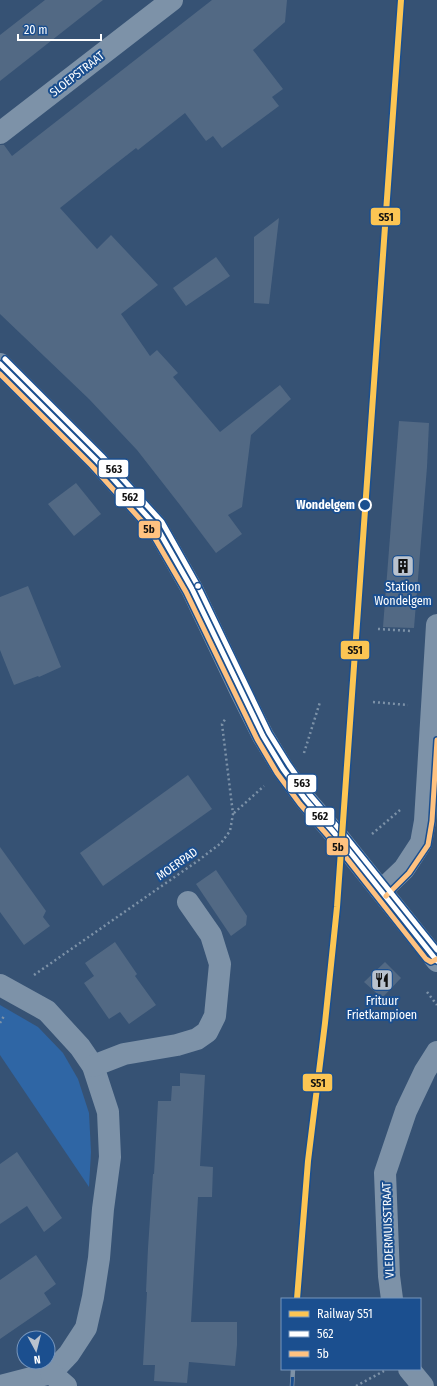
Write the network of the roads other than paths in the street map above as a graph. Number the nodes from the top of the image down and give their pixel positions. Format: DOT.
graph roads {
  1 [pos="172,0"];
  2 [pos="0,133"];
  3 [pos="2,368"];
  4 [pos="437,625"];
  5 [pos="437,632"];
  6 [pos="381,891"];
  7 [pos="188,902"];
  8 [pos="435,953"];
  9 [pos="8,990"];
  10 [pos="437,1052"];
  11 [pos="93,1066"];
  12 [pos="392,1298"];
  13 [pos="410,1370"];
  14 [pos="58,1379"];
  15 [pos="0,1386"];
  16 [pos="423,1386"];
  1 -- 2 [label="street, SLOEPSTRAAT"];
  3 -- 6 [label="street"];
  4 -- 5 [label="street"];
  5 -- 6 [label="street"];
  6 -- 8 [label="street"];
  7 -- 11 [label="street"];
  9 -- 11 [label="street"];
  10 -- 12 [label="street, VLEDERMUISSTRAAT"];
  11 -- 14 [label="street"];
  13 -- 16 [label="street"];
  14 -- 15 [label="street"];
}
